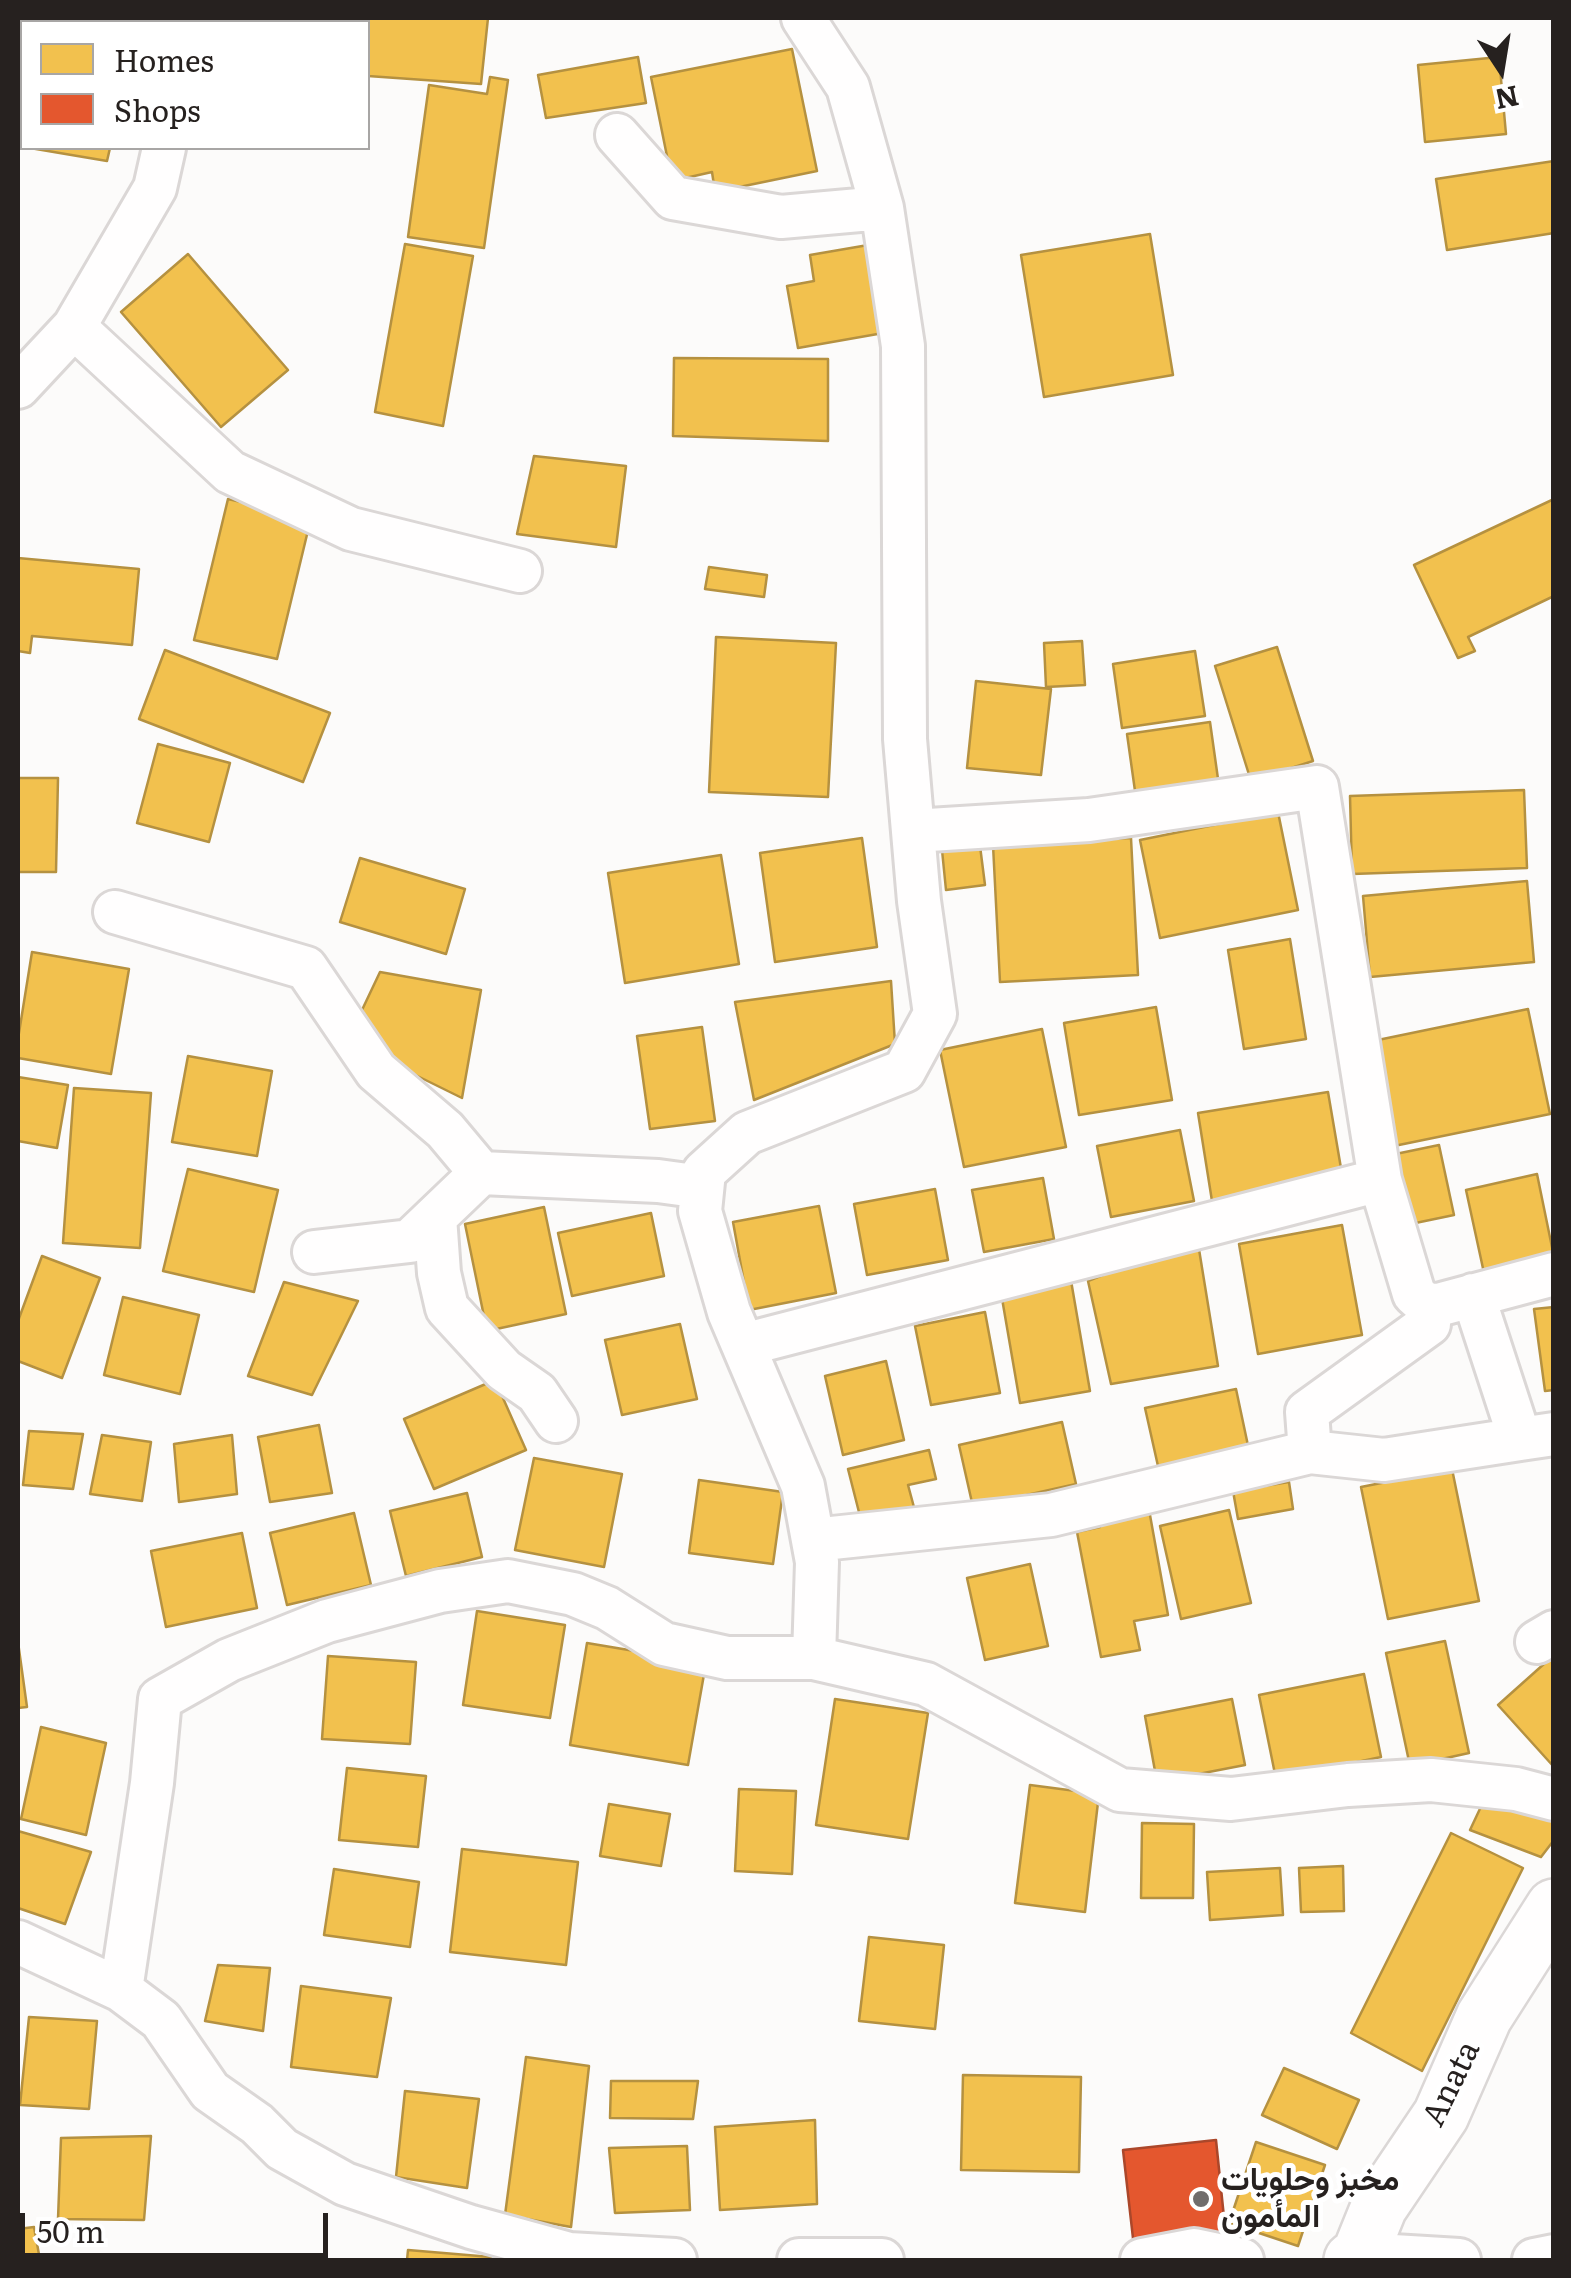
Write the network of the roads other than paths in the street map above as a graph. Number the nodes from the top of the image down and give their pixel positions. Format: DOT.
graph roads {
  1 [pos="803,18"];
  2 [pos="617,134"];
  3 [pos="164,150"];
  4 [pos="882,208"];
  5 [pos="74,326"];
  6 [pos="18,387"];
  7 [pos="520,572"];
  8 [pos="913,830"];
  9 [pos="114,912"];
  10 [pos="480,1173"];
  11 [pos="1380,1180"];
  12 [pos="702,1186"];
  13 [pos="434,1217"];
  14 [pos="314,1252"];
  15 [pos="1554,1274"];
  16 [pos="1473,1295"];
  17 [pos="1425,1304"];
  18 [pos="743,1345"];
  19 [pos="556,1421"];
  20 [pos="1537,1437"];
  21 [pos="1310,1452"];
  22 [pos="813,1540"];
  23 [pos="814,1658"];
  24 [pos="1554,1798"];
  25 [pos="1554,1907"];
  26 [pos="18,1942"];
  27 [pos="121,1990"];
  28 [pos="538,2253"];
  29 [pos="1554,2256"];
  30 [pos="1356,2257"];
  31 [pos="675,2260"];
  32 [pos="799,2260"];
  33 [pos="882,2260"];
  34 [pos="1142,2260"];
  35 [pos="1242,2260"];
  36 [pos="1459,2260"];
  37 [pos="1534,2260"];
  1 -- 4 [label="street"];
  2 -- 4 [label="street"];
  3 -- 5 [label="street"];
  4 -- 8 [label="street"];
  5 -- 6 [label="street"];
  5 -- 7 [label="street"];
  8 -- 11 [label="street"];
  8 -- 12 [label="street"];
  9 -- 10 [label="street"];
  10 -- 12 [label="street"];
  10 -- 13 [label="street"];
  11 -- 17 [label="street"];
  11 -- 18 [label="street"];
  12 -- 18 [label="street"];
  13 -- 14 [label="street"];
  13 -- 19 [label="street"];
  15 -- 16 [label="street"];
  16 -- 17 [label="street"];
  16 -- 20 [label="street"];
  17 -- 21 [label="street"];
  18 -- 22 [label="street"];
  20 -- 21 [label="street"];
  21 -- 22 [label="street"];
  22 -- 23 [label="street"];
  23 -- 24 [label="street"];
  23 -- 27 [label="street"];
  25 -- 30 [label="street, Anata"];
  26 -- 27 [label="street"];
  27 -- 28 [label="street"];
  28 -- 31 [label="street"];
  29 -- 37 [label="street"];
  30 -- 36 [label="street"];
  32 -- 33 [label="street"];
  34 -- 35 [label="street"];
}
